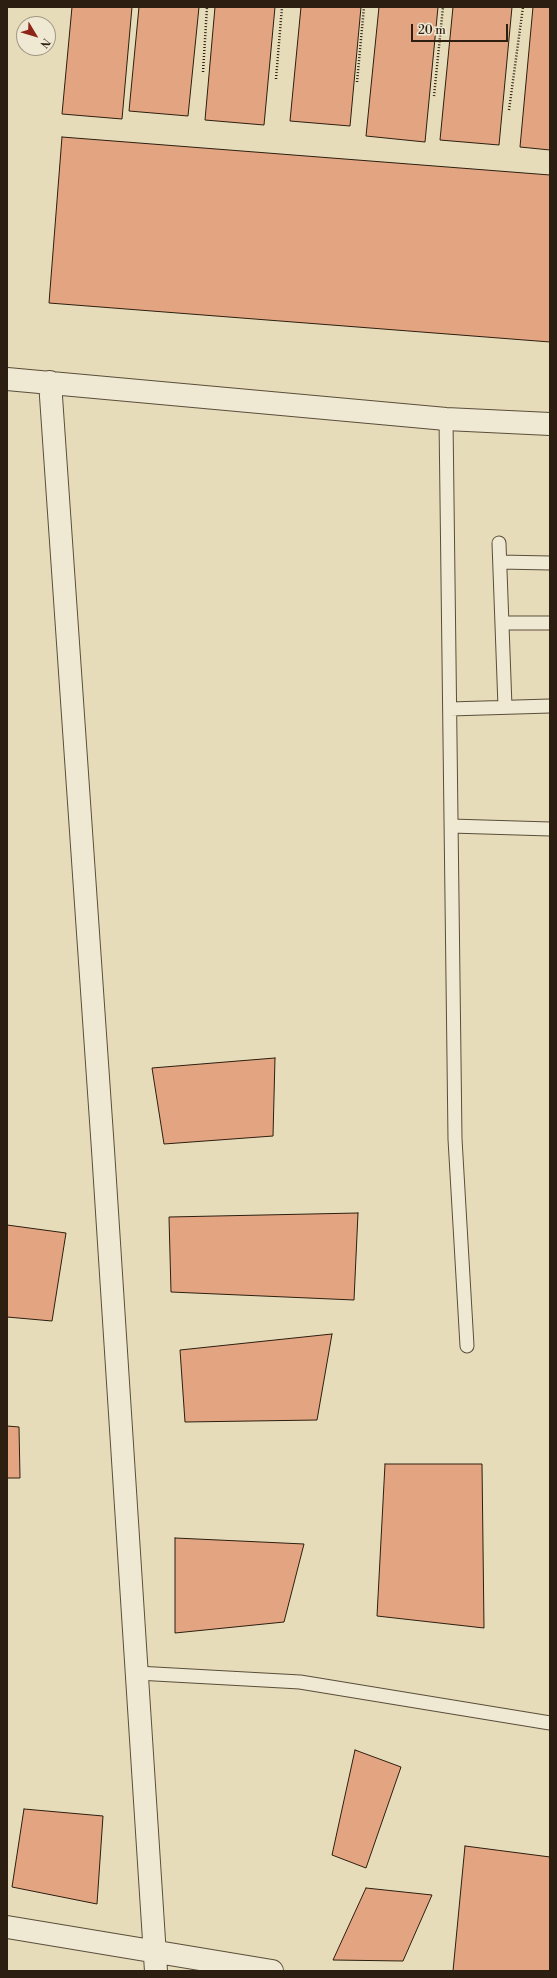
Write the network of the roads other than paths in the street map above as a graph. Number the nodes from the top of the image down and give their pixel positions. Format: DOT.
graph roads {
  1 [pos="7,378"];
  2 [pos="50,382"];
  3 [pos="446,419"];
  4 [pos="550,424"];
  5 [pos="500,543"];
  6 [pos="500,562"];
  7 [pos="550,563"];
  8 [pos="502,623"];
  9 [pos="550,623"];
  10 [pos="550,706"];
  11 [pos="505,707"];
  12 [pos="450,709"];
  13 [pos="451,826"];
  14 [pos="550,829"];
  15 [pos="467,1346"];
  16 [pos="137,1673"];
  17 [pos="550,1723"];
  18 [pos="7,1927"];
  19 [pos="155,1961"];
  20 [pos="272,1971"];
  1 -- 2 [label="street"];
  2 -- 3 [label="street"];
  2 -- 16 [label="street"];
  3 -- 4 [label="street"];
  3 -- 12 [label="lane"];
  5 -- 6 [label="lane"];
  6 -- 7 [label="lane"];
  6 -- 8 [label="lane"];
  8 -- 9 [label="lane"];
  8 -- 11 [label="lane"];
  10 -- 11 [label="lane"];
  11 -- 12 [label="lane"];
  12 -- 13 [label="lane"];
  13 -- 14 [label="lane"];
  13 -- 15 [label="lane"];
  16 -- 17 [label="lane"];
  16 -- 19 [label="street"];
  18 -- 19 [label="street"];
  19 -- 20 [label="street"];
}
